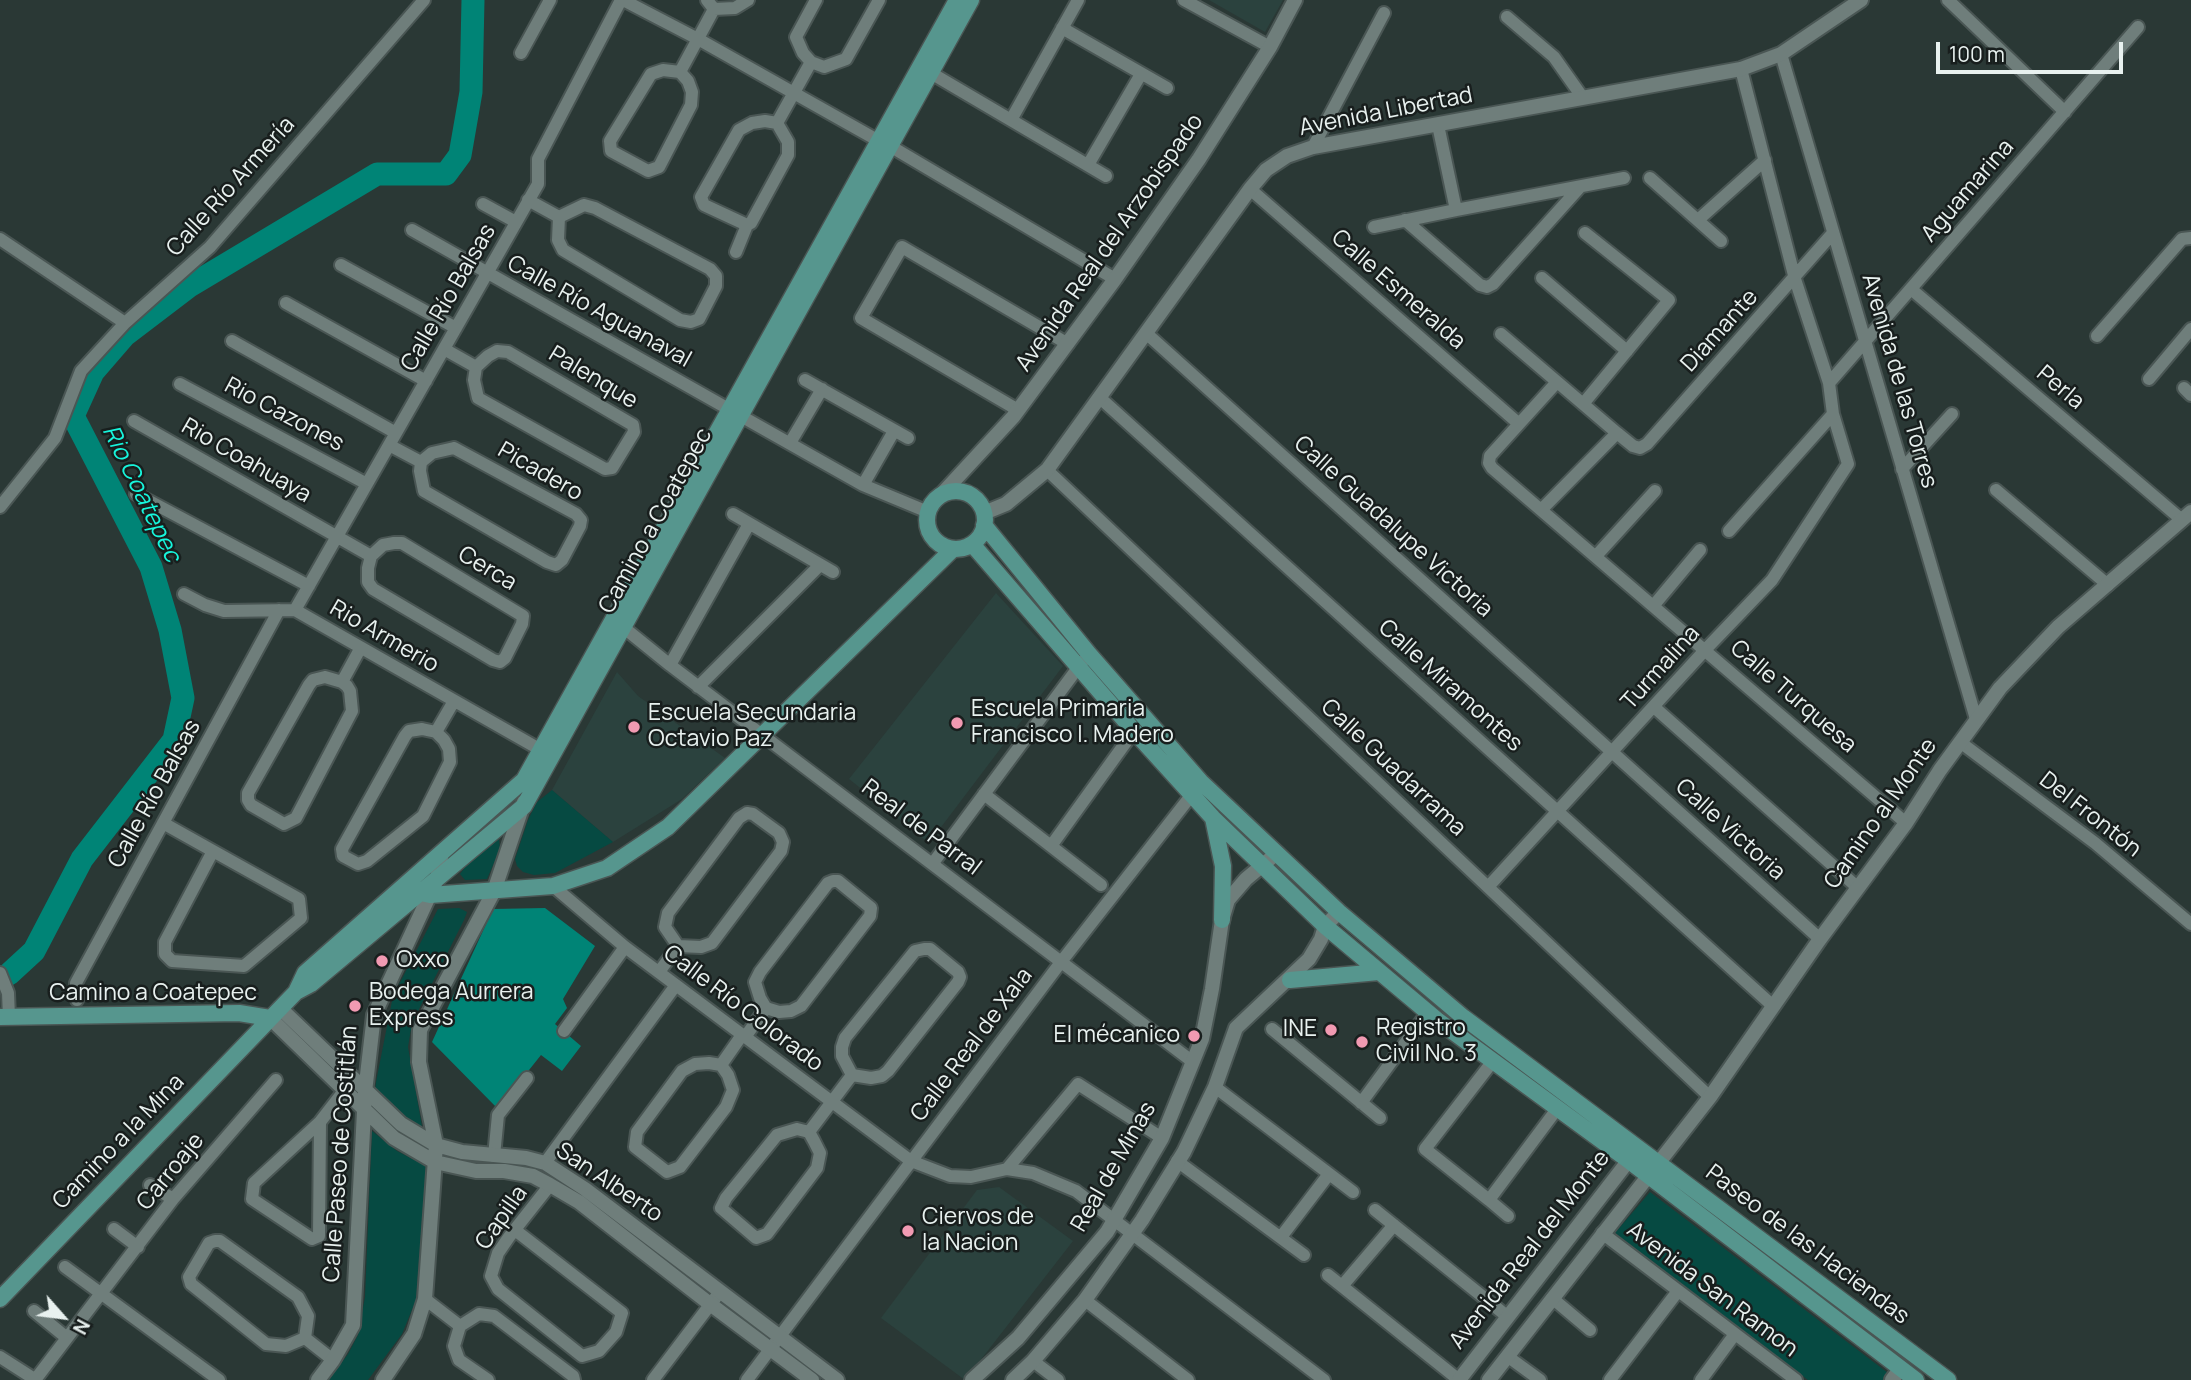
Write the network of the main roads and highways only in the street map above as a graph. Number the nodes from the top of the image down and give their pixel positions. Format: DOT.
graph roads {
  1 [pos="957,0"];
  2 [pos="971,0"];
  3 [pos="884,144"];
  4 [pos="735,412"];
  5 [pos="984,519"];
  6 [pos="972,544"];
  7 [pos="953,549"];
  8 [pos="546,753"];
  9 [pos="1196,788"];
  10 [pos="1213,818"];
  11 [pos="400,888"];
  12 [pos="424,894"];
  13 [pos="1222,920"];
  14 [pos="1379,972"];
  15 [pos="1290,980"];
  16 [pos="296,992"];
  17 [pos="275,1013"];
  18 [pos="4,1017"];
  19 [pos="1633,1154"];
  20 [pos="0,1299"];
  21 [pos="1897,1374"];
  22 [pos="1916,1380"];
  23 [pos="1948,1380"];
  1 -- 3 [label="main road, Camino a Coatepec"];
  2 -- 3 [label="main road, Camino a Coatepec"];
  3 -- 4 [label="main road, Camino a Coatepec"];
  4 -- 8 [label="main road, Camino a Coatepec"];
  4 -- 8 [label="main road, Camino a Coatepec"];
  5 -- 6 [label="main road"];
  5 -- 7 [label="main road"];
  5 -- 9 [label="main road"];
  6 -- 7 [label="main road"];
  6 -- 9 [label="main road"];
  7 -- 12 [label="main road"];
  8 -- 11 [label="main road, Camino a Coatepec"];
  8 -- 12 [label="main road, Camino a Coatepec"];
  9 -- 10 [label="main road"];
  9 -- 19 [label="main road"];
  10 -- 13 [label="main road"];
  10 -- 14 [label="main road"];
  11 -- 12 [label="main road"];
  11 -- 16 [label="main road, Camino a Coatepec"];
  12 -- 16 [label="main road, Camino a Coatepec"];
  14 -- 15 [label="main road"];
  14 -- 19 [label="main road"];
  16 -- 17 [label="main road, Camino a Coatepec"];
  17 -- 18 [label="main road, Camino a Coatepec"];
  17 -- 20 [label="main road, Camino a la Mina"];
  19 -- 21 [label="main road, Paseo de las Haciendas"];
  19 -- 23 [label="main road, Paseo de las Haciendas"];
  21 -- 22 [label="main road, Paseo de las Haciendas"];
}
